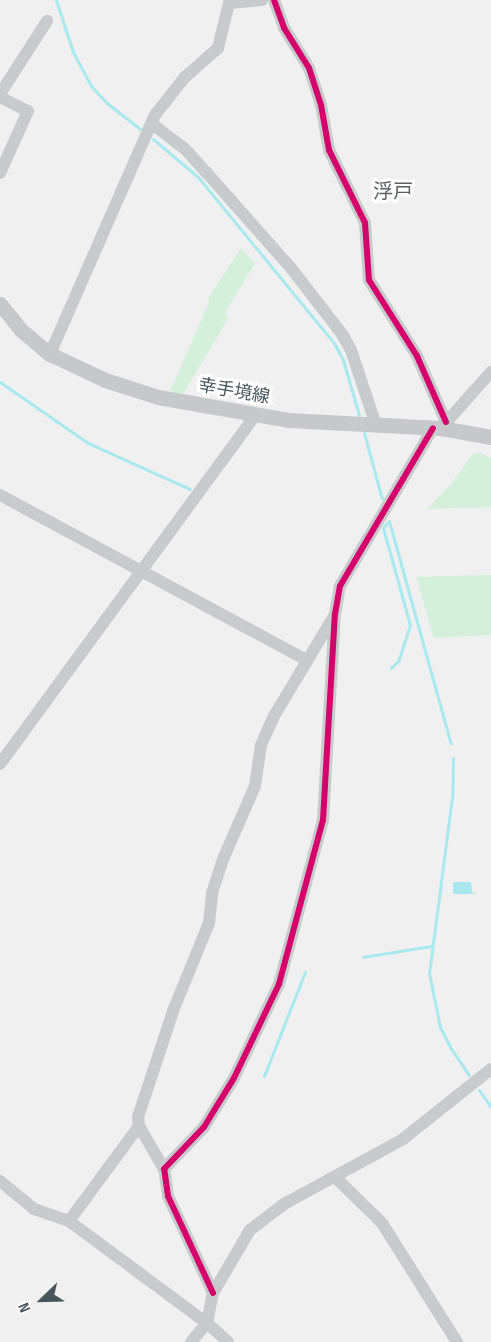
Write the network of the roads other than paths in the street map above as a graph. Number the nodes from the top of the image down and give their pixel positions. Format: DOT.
graph roads {
  1 [pos="262,0"];
  2 [pos="274,0"];
  3 [pos="47,21"];
  4 [pos="0,96"];
  5 [pos="152,123"];
  6 [pos="0,173"];
  7 [pos="0,304"];
  8 [pos="50,354"];
  9 [pos="491,372"];
  10 [pos="255,416"];
  11 [pos="376,425"];
  12 [pos="440,426"];
  13 [pos="491,437"];
  14 [pos="0,495"];
  15 [pos="141,571"];
  16 [pos="335,614"];
  17 [pos="307,660"];
  18 [pos="0,764"];
  19 [pos="491,1069"];
  20 [pos="139,1126"];
  21 [pos="164,1168"];
  22 [pos="336,1178"];
  23 [pos="0,1181"];
  24 [pos="69,1221"];
  25 [pos="213,1293"];
  26 [pos="207,1323"];
  27 [pos="191,1342"];
  28 [pos="228,1342"];
  29 [pos="457,1342"];
  1 -- 5 [label="street"];
  2 -- 12 [label="street"];
  3 -- 4 [label="street"];
  4 -- 6 [label="street"];
  5 -- 8 [label="street"];
  5 -- 11 [label="street"];
  7 -- 8 [label="main road, 幸手境線"];
  8 -- 10 [label="main road, 幸手境線"];
  9 -- 12 [label="street"];
  10 -- 11 [label="main road, 幸手境線"];
  10 -- 15 [label="street"];
  11 -- 12 [label="main road, 幸手境線"];
  12 -- 13 [label="main road, 幸手境線"];
  12 -- 16 [label="street"];
  14 -- 15 [label="street"];
  15 -- 17 [label="street"];
  15 -- 18 [label="street"];
  16 -- 17 [label="street"];
  16 -- 21 [label="street"];
  17 -- 20 [label="street"];
  19 -- 22 [label="street"];
  20 -- 21 [label="street"];
  20 -- 24 [label="street"];
  21 -- 25 [label="street"];
  22 -- 25 [label="street"];
  22 -- 29 [label="street"];
  23 -- 24 [label="street"];
  24 -- 26 [label="street"];
  25 -- 26 [label="street"];
  26 -- 27 [label="street"];
  26 -- 28 [label="street"];
}
